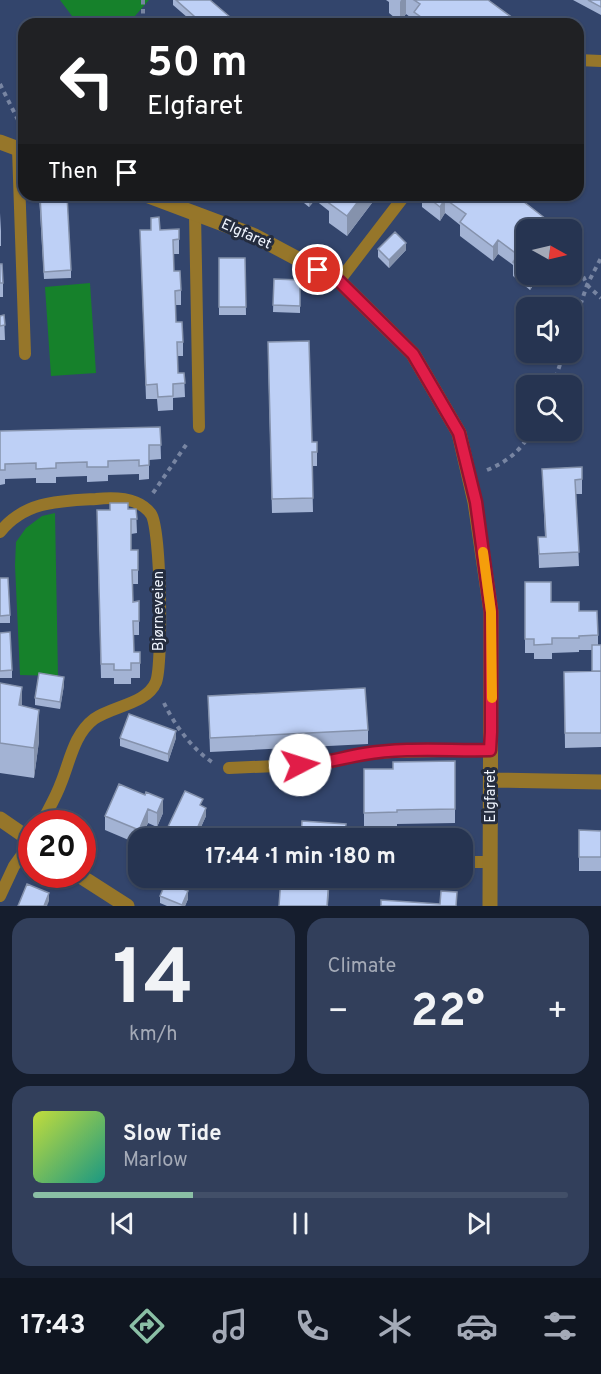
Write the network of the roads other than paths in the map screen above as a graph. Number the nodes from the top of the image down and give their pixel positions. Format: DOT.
graph roads {
  1 [pos="584,60"];
  2 [pos="601,61"];
  3 [pos="0,142"];
  4 [pos="18,149"];
  5 [pos="22,201"];
  6 [pos="162,201"];
  7 [pos="400,201"];
  8 [pos="195,213"];
  9 [pos="339,281"];
  10 [pos="25,354"];
  11 [pos="199,427"];
  12 [pos="0,532"];
  13 [pos="490,750"];
  14 [pos="229,768"];
  15 [pos="491,780"];
  16 [pos="601,782"];
  17 [pos="48,810"];
  18 [pos="0,819"];
  19 [pos="18,831"];
  20 [pos="18,860"];
  21 [pos="473,862"];
  22 [pos="490,862"];
  23 [pos="96,886"];
  24 [pos="0,896"];
  25 [pos="127,906"];
  26 [pos="490,906"];
  1 -- 2 [label="lane"];
  3 -- 4 [label="street"];
  5 -- 10 [label="lane"];
  6 -- 8 [label="street, Elgfaret"];
  7 -- 9 [label="lane"];
  8 -- 9 [label="street, Elgfaret"];
  8 -- 11 [label="lane"];
  9 -- 13 [label="street, Elgfaret"];
  12 -- 17 [label="lane, Bjørneveien"];
  13 -- 14 [label="lane"];
  13 -- 15 [label="street, Elgfaret"];
  15 -- 16 [label="street"];
  15 -- 22 [label="street, Elgfaret"];
  18 -- 19 [label="street"];
  20 -- 24 [label="lane"];
  21 -- 22 [label="lane"];
  22 -- 26 [label="street, Elgfaret"];
  23 -- 25 [label="street"];
}
